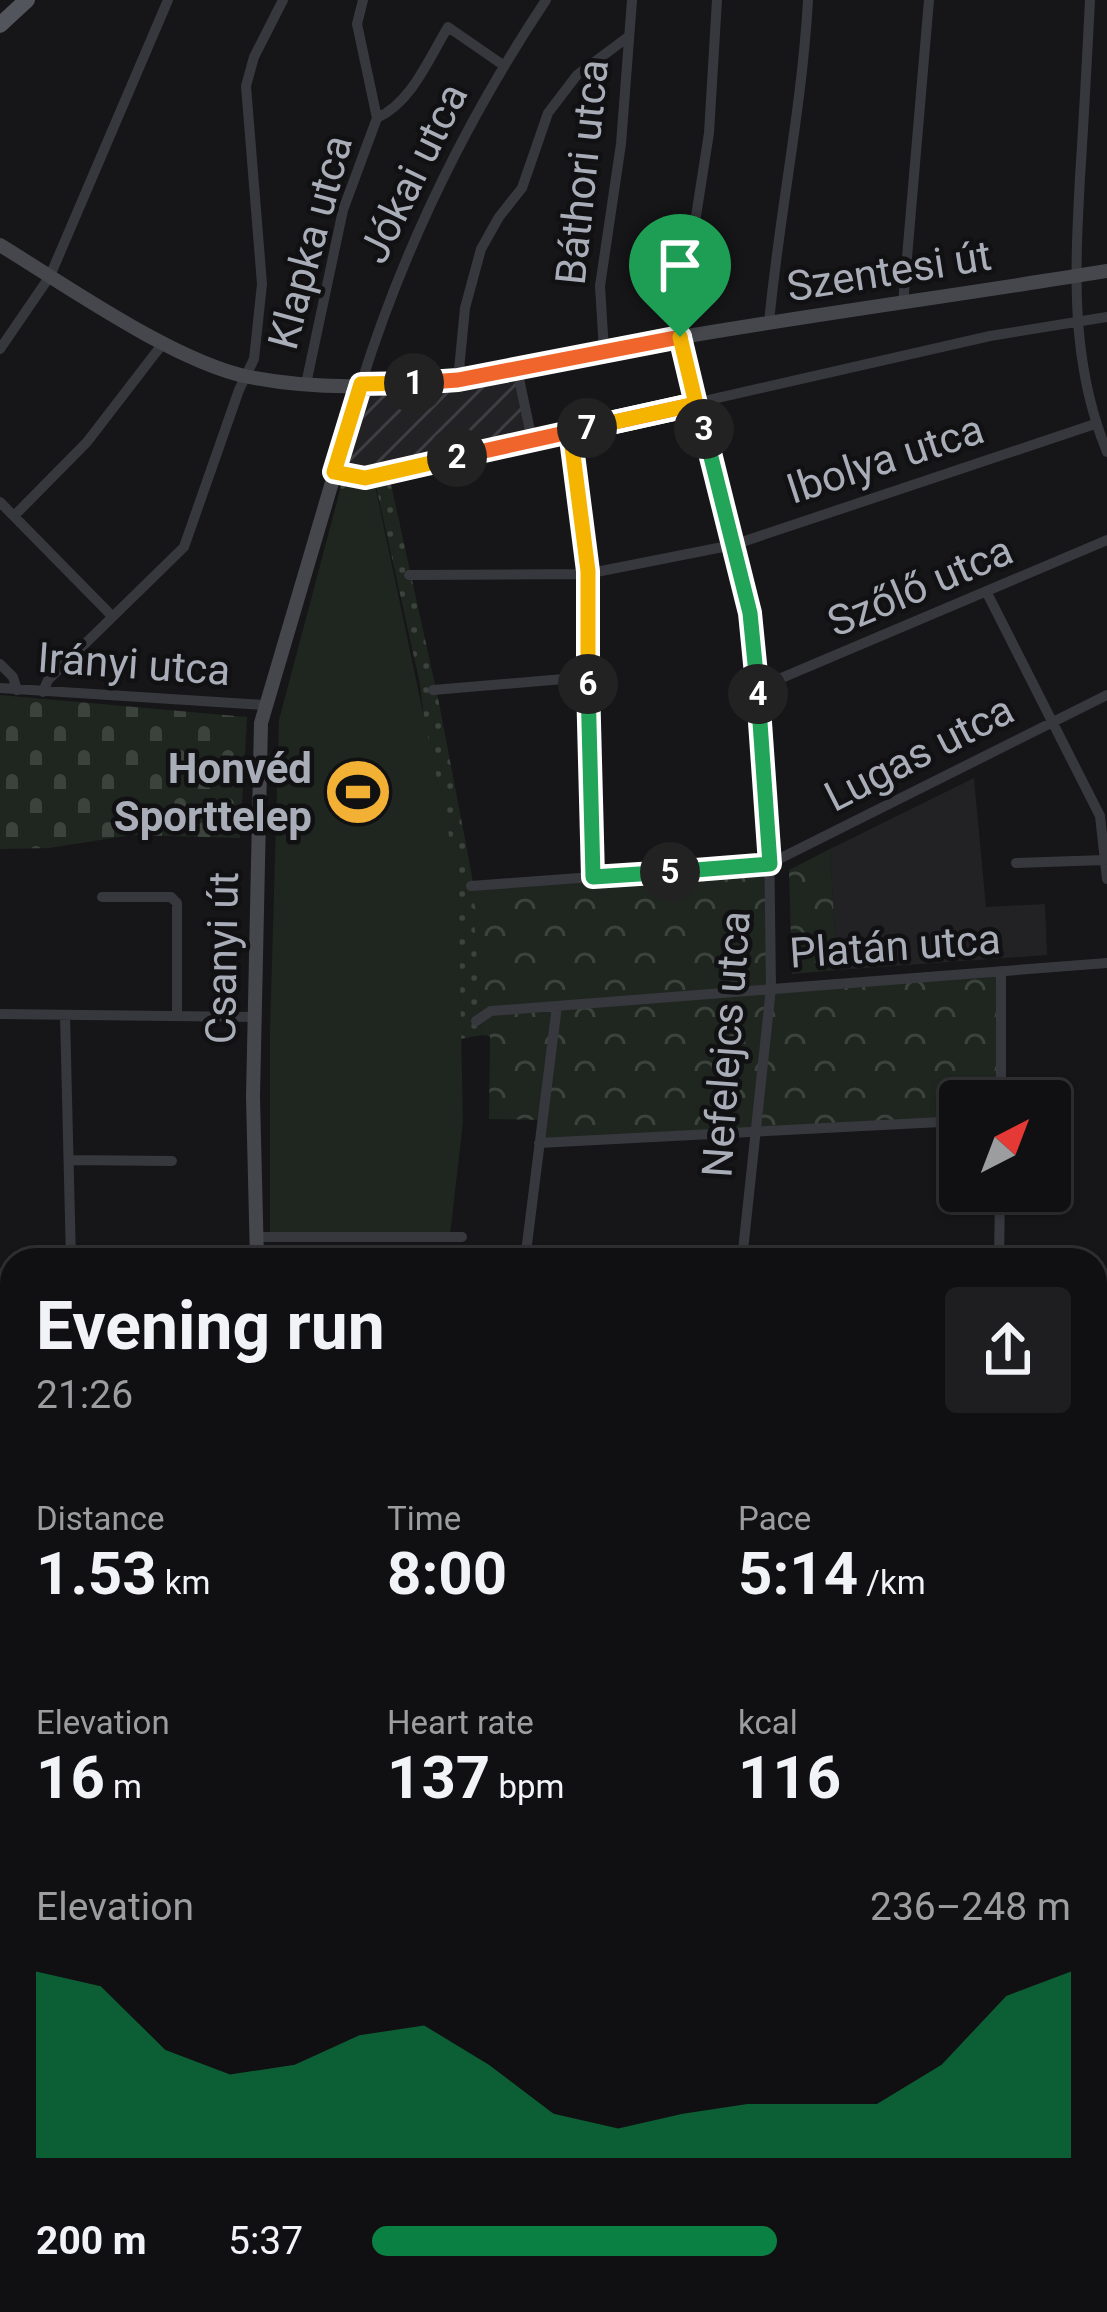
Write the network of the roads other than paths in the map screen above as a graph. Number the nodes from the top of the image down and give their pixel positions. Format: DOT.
graph roads {
  1 [pos="168,0"];
  2 [pos="283,0"];
  3 [pos="363,0"];
  4 [pos="546,0"];
  5 [pos="632,0"];
  6 [pos="717,0"];
  7 [pos="808,0"];
  8 [pos="929,0"];
  9 [pos="1090,0"];
  10 [pos="20,2"];
  11 [pos="0,25"];
  12 [pos="628,38"];
  13 [pos="503,65"];
  14 [pos="377,118"];
  15 [pos="0,245"];
  16 [pos="1107,271"];
  17 [pos="50,276"];
  18 [pos="1075,276"];
  19 [pos="903,304"];
  20 [pos="1107,317"];
  21 [pos="1076,322"];
  22 [pos="769,323"];
  23 [pos="680,337"];
  24 [pos="164,342"];
  25 [pos="0,349"];
  26 [pos="604,351"];
  27 [pos="517,369"];
  28 [pos="247,376"];
  29 [pos="458,380"];
  30 [pos="306,384"];
  31 [pos="361,384"];
  32 [pos="696,404"];
  33 [pos="1095,424"];
  34 [pos="570,431"];
  35 [pos="532,440"];
  36 [pos="1107,452"];
  37 [pos="334,472"];
  38 [pos="0,502"];
  39 [pos="14,516"];
  40 [pos="1107,540"];
  41 [pos="733,545"];
  42 [pos="588,574"];
  43 [pos="409,575"];
  44 [pos="987,593"];
  45 [pos="112,616"];
  46 [pos="0,664"];
  47 [pos="588,677"];
  48 [pos="0,688"];
  49 [pos="758,688"];
  50 [pos="16,690"];
  51 [pos="433,690"];
  52 [pos="43,692"];
  53 [pos="1107,695"];
  54 [pos="264,705"];
  55 [pos="1053,723"];
  56 [pos="1105,823"];
  57 [pos="1105,860"];
  58 [pos="1016,863"];
  59 [pos="770,864"];
  60 [pos="593,877"];
  61 [pos="1107,879"];
  62 [pos="471,886"];
  63 [pos="102,897"];
  64 [pos="1107,963"];
  65 [pos="1001,971"];
  66 [pos="772,988"];
  67 [pos="557,1006"];
  68 [pos="177,1013"];
  69 [pos="0,1014"];
  70 [pos="65,1015"];
  71 [pos="255,1017"];
  72 [pos="476,1021"];
  73 [pos="1001,1080"];
  74 [pos="939,1122"];
  75 [pos="756,1132"];
  76 [pos="539,1143"];
  77 [pos="68,1160"];
  78 [pos="172,1161"];
  79 [pos="1000,1212"];
  80 [pos="256,1237"];
  81 [pos="462,1237"];
  82 [pos="70,1248"];
  83 [pos="256,1248"];
  84 [pos="526,1248"];
  85 [pos="743,1248"];
  86 [pos="999,1248"];
  1 -- 17 [label="street"];
  2 -- 28 [label="street"];
  3 -- 14 [label="street, Klapka utca"];
  4 -- 13 [label="street, Jókai utca"];
  5 -- 12 [label="street, Báthori utca"];
  6 -- 23 [label="street"];
  7 -- 22 [label="street"];
  8 -- 19 [label="street"];
  9 -- 18 [label="street"];
  10 -- 11 [label="main road"];
  12 -- 26 [label="street, Báthori utca"];
  12 -- 29 [label="street"];
  13 -- 14 [label="street, Klapka utca"];
  13 -- 31 [label="street, Jókai utca"];
  14 -- 30 [label="street, Klapka utca"];
  15 -- 17 [label="street, Szentesi út"];
  16 -- 18 [label="street, Szentesi út"];
  17 -- 24 [label="street, Szentesi út"];
  17 -- 25 [label="street"];
  18 -- 19 [label="street, Szentesi út"];
  18 -- 21 [label="street"];
  19 -- 22 [label="street, Szentesi út"];
  20 -- 21 [label="street"];
  21 -- 32 [label="street"];
  21 -- 33 [label="street"];
  22 -- 23 [label="street, Szentesi út"];
  23 -- 26 [label="street, Szentesi út"];
  23 -- 32 [label="street, Nefelejcs utca"];
  24 -- 28 [label="street, Szentesi út"];
  24 -- 39 [label="street"];
  26 -- 27 [label="street, Szentesi út"];
  27 -- 29 [label="street, Szentesi út"];
  27 -- 35 [label="street"];
  28 -- 30 [label="street, Szentesi út"];
  28 -- 45 [label="street"];
  29 -- 31 [label="street, Szentesi út"];
  30 -- 31 [label="street, Szentesi út"];
  31 -- 37 [label="street, Csanyi út"];
  32 -- 34 [label="street"];
  32 -- 41 [label="street, Nefelejcs utca"];
  33 -- 36 [label="street"];
  33 -- 41 [label="street, Ibolya utca"];
  34 -- 35 [label="street"];
  34 -- 42 [label="street"];
  35 -- 37 [label="street"];
  37 -- 54 [label="street, Csanyi út"];
  38 -- 39 [label="street"];
  39 -- 45 [label="street"];
  40 -- 44 [label="street, Szőlő utca"];
  41 -- 42 [label="street, Ibolya utca"];
  41 -- 49 [label="street, Nefelejcs utca"];
  42 -- 43 [label="street, Ibolya utca"];
  42 -- 47 [label="street"];
  44 -- 49 [label="street, Szőlő utca"];
  44 -- 55 [label="street"];
  45 -- 52 [label="street"];
  46 -- 50 [label="street"];
  47 -- 51 [label="street"];
  47 -- 60 [label="street"];
  48 -- 50 [label="street, Irányi utca"];
  49 -- 59 [label="street, Nefelejcs utca"];
  50 -- 52 [label="street, Irányi utca"];
  52 -- 54 [label="street, Irányi utca"];
  53 -- 55 [label="street, Lugas utca"];
  54 -- 71 [label="street, Csanyi út"];
  55 -- 56 [label="street"];
  55 -- 59 [label="street, Lugas utca"];
  56 -- 57 [label="street"];
  57 -- 58 [label="street"];
  57 -- 61 [label="street"];
  59 -- 60 [label="street, Lugas utca"];
  59 -- 66 [label="street, Nefelejcs utca"];
  60 -- 62 [label="street, Lugas utca"];
  63 -- 68 [label="street"];
  64 -- 65 [label="street, Platán utca"];
  65 -- 66 [label="street, Platán utca"];
  65 -- 73 [label="street"];
  66 -- 67 [label="street, Platán utca"];
  66 -- 75 [label="street, Nefelejcs utca"];
  67 -- 72 [label="street, Platán utca"];
  67 -- 76 [label="street"];
  68 -- 70 [label="street"];
  68 -- 71 [label="street"];
  69 -- 70 [label="street"];
  70 -- 77 [label="street"];
  71 -- 80 [label="street, Csanyi út"];
  74 -- 75 [label="street"];
  75 -- 76 [label="street"];
  75 -- 85 [label="street, Nefelejcs utca"];
  76 -- 84 [label="street"];
  77 -- 78 [label="street"];
  77 -- 82 [label="street"];
  79 -- 86 [label="street"];
  80 -- 81 [label="street"];
  80 -- 83 [label="street, Csanyi út"];
}
